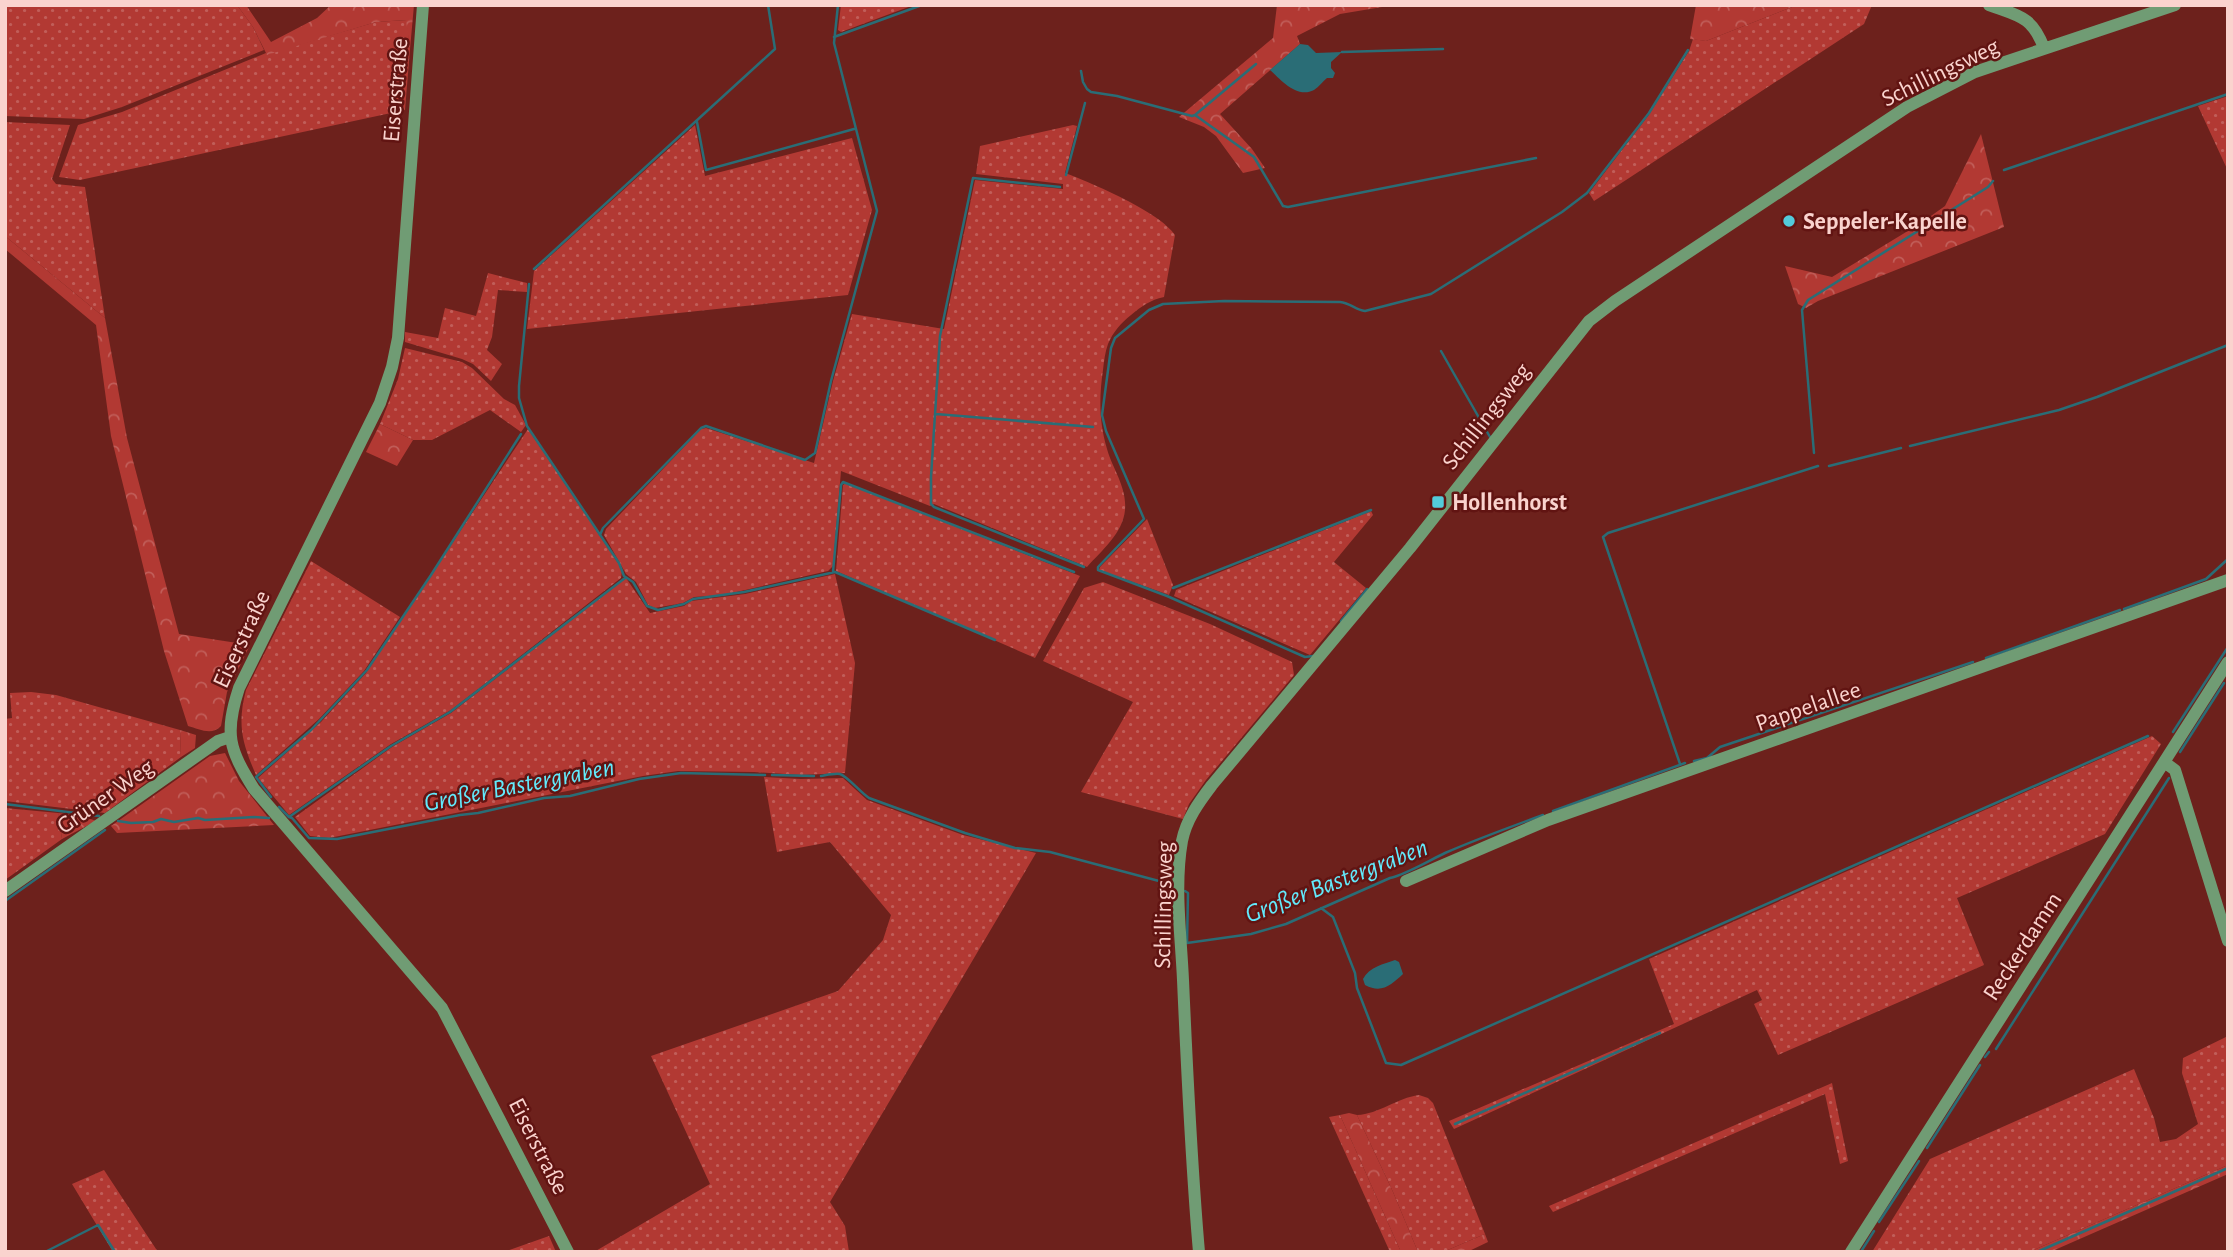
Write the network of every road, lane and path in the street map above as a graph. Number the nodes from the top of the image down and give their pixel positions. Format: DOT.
graph roads {
  1 [pos="424,5"];
  2 [pos="1989,5"];
  3 [pos="2175,5"];
  4 [pos="2044,48"];
  5 [pos="2228,580"];
  6 [pos="2228,662"];
  7 [pos="230,737"];
  8 [pos="2164,762"];
  9 [pos="1406,881"];
  10 [pos="5,891"];
  11 [pos="2228,941"];
  12 [pos="568,1252"];
  13 [pos="1199,1252"];
  14 [pos="1851,1252"];
  1 -- 7 [label="street, Eiserstraße"];
  2 -- 4 [label="street"];
  3 -- 4 [label="street, Schillingsweg"];
  4 -- 13 [label="street, Schillingsweg"];
  5 -- 9 [label="street, Pappelallee"];
  6 -- 8 [label="street, Reckerdamm"];
  7 -- 10 [label="street, Grüner Weg"];
  7 -- 12 [label="street, Eiserstraße"];
  8 -- 11 [label="street"];
  8 -- 14 [label="street, Reckerdamm"];
}
